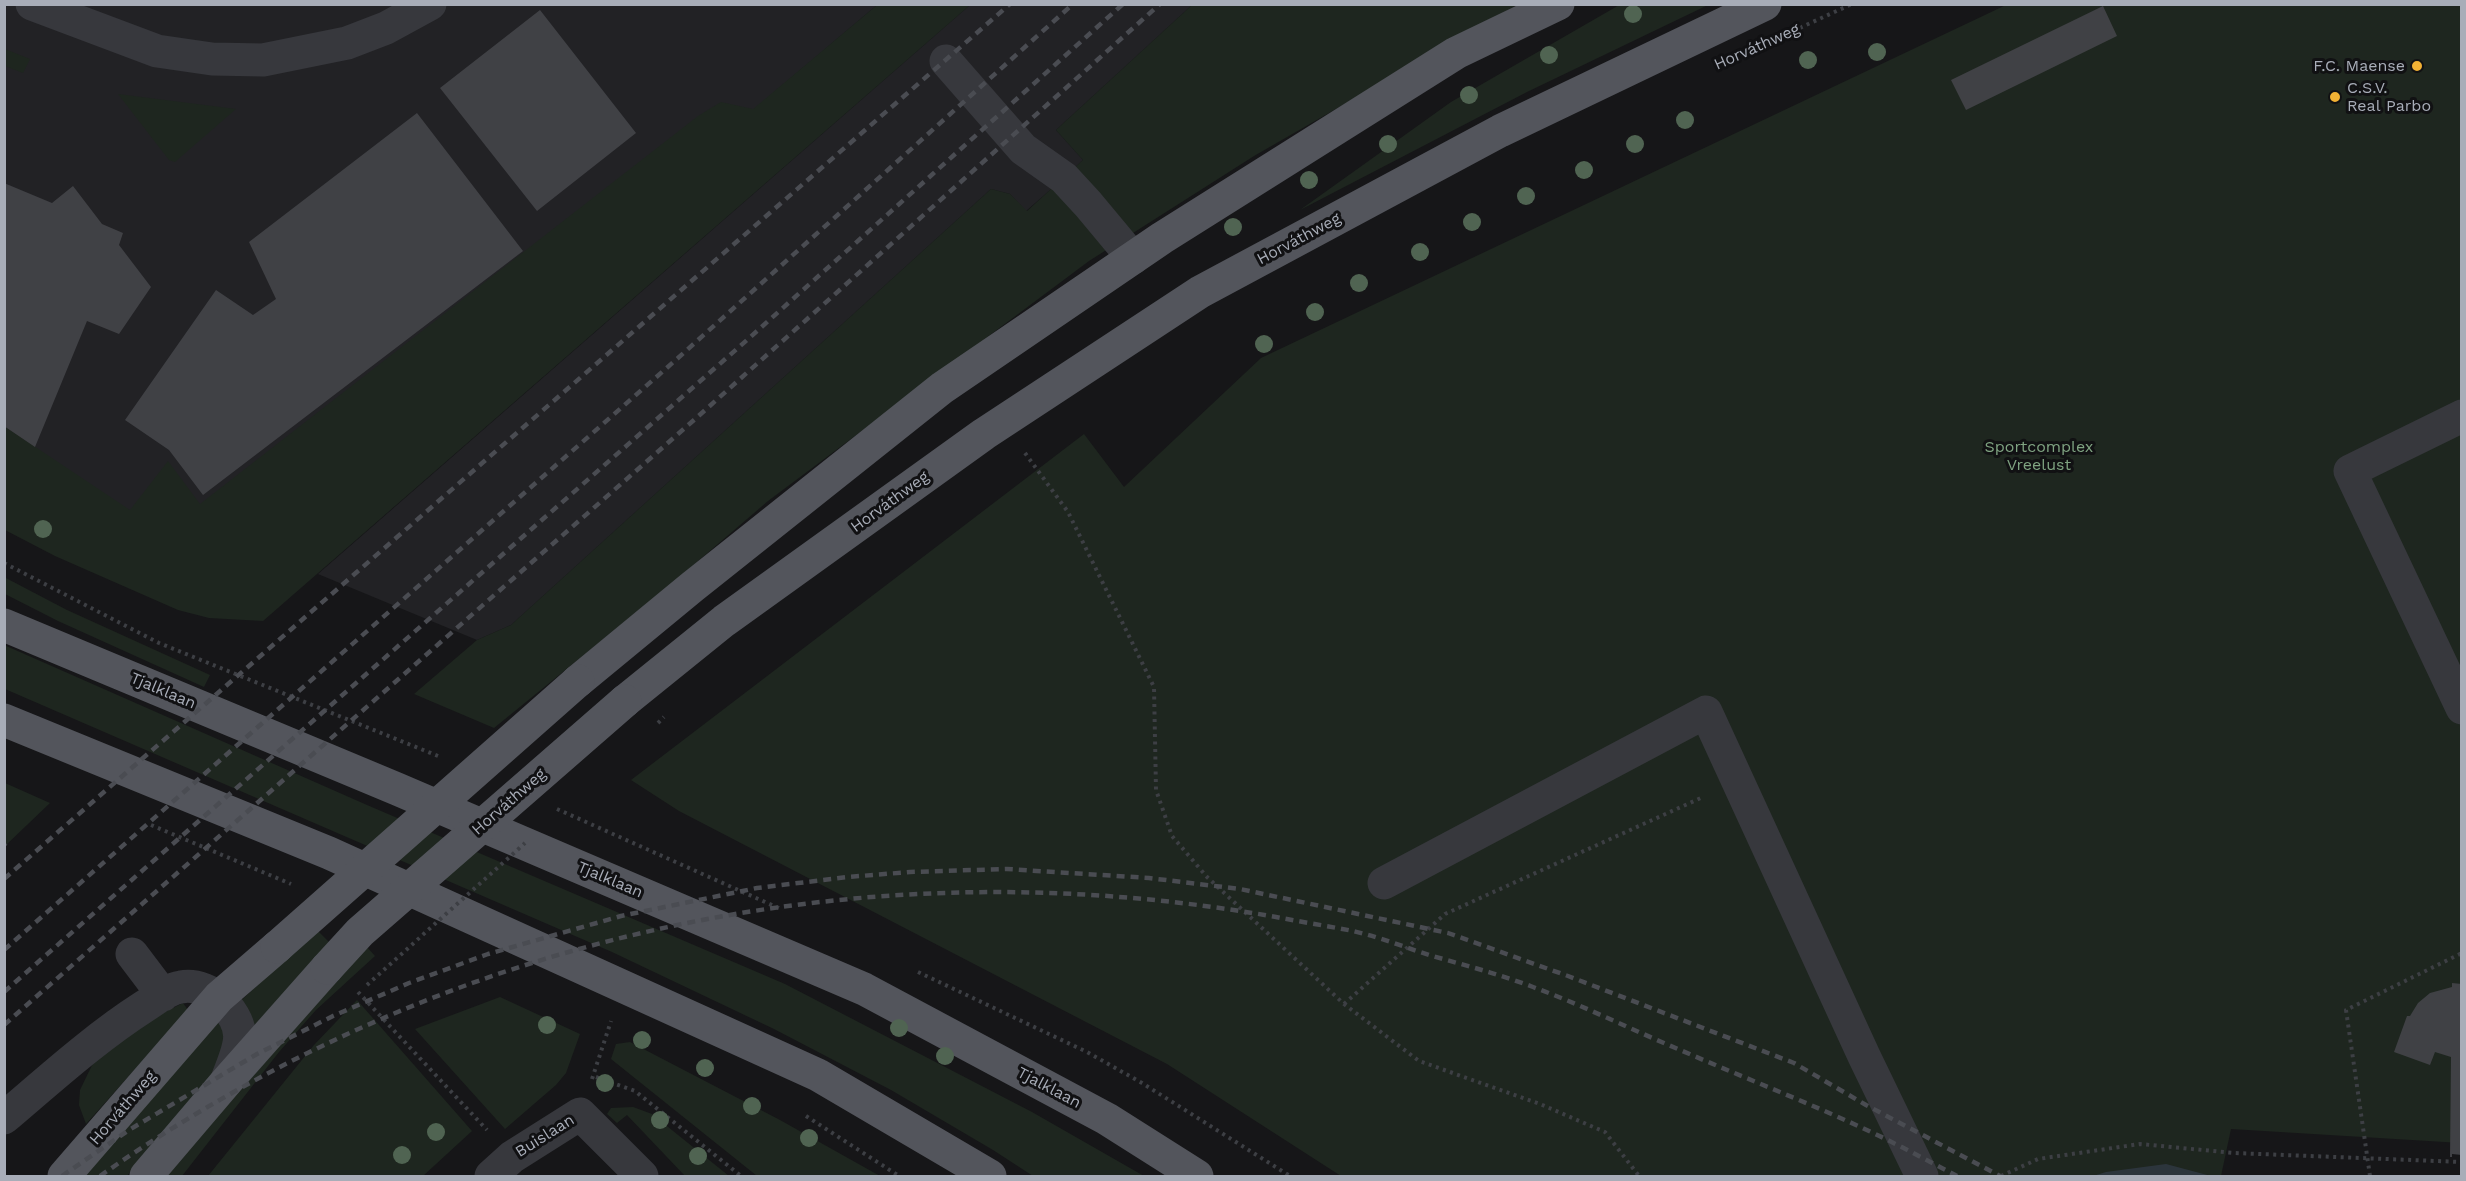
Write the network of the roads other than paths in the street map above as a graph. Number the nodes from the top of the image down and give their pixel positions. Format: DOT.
graph roads {
  1 [pos="32,4"];
  2 [pos="430,4"];
  3 [pos="1558,4"];
  4 [pos="1765,4"];
  5 [pos="946,61"];
  6 [pos="1133,258"];
  7 [pos="2462,416"];
  8 [pos="4,625"];
  9 [pos="2462,708"];
  10 [pos="4,720"];
  11 [pos="1384,883"];
  12 [pos="132,954"];
  13 [pos="163,994"];
  14 [pos="219,997"];
  15 [pos="226,1082"];
  16 [pos="4,1118"];
  17 [pos="501,1167"];
  18 [pos="64,1176"];
  19 [pos="146,1176"];
  20 [pos="642,1176"];
  21 [pos="990,1176"];
  22 [pos="1197,1176"];
  23 [pos="1922,1176"];
  1 -- 2 [label="street"];
  3 -- 6 [label="main road, Horváthweg"];
  4 -- 15 [label="main road, Horváthweg, bridge"];
  5 -- 6 [label="street"];
  6 -- 14 [label="main road, Horváthweg, bridge"];
  7 -- 9 [label="street"];
  8 -- 22 [label="main road, Tjalklaan"];
  10 -- 21 [label="main road"];
  11 -- 23 [label="street"];
  12 -- 13 [label="street"];
  13 -- 14 [label="street"];
  13 -- 16 [label="street"];
  14 -- 15 [label="street"];
  14 -- 18 [label="main road, Horváthweg"];
  15 -- 19 [label="main road, Horváthweg"];
  17 -- 20 [label="street, Buislaan"];
}
